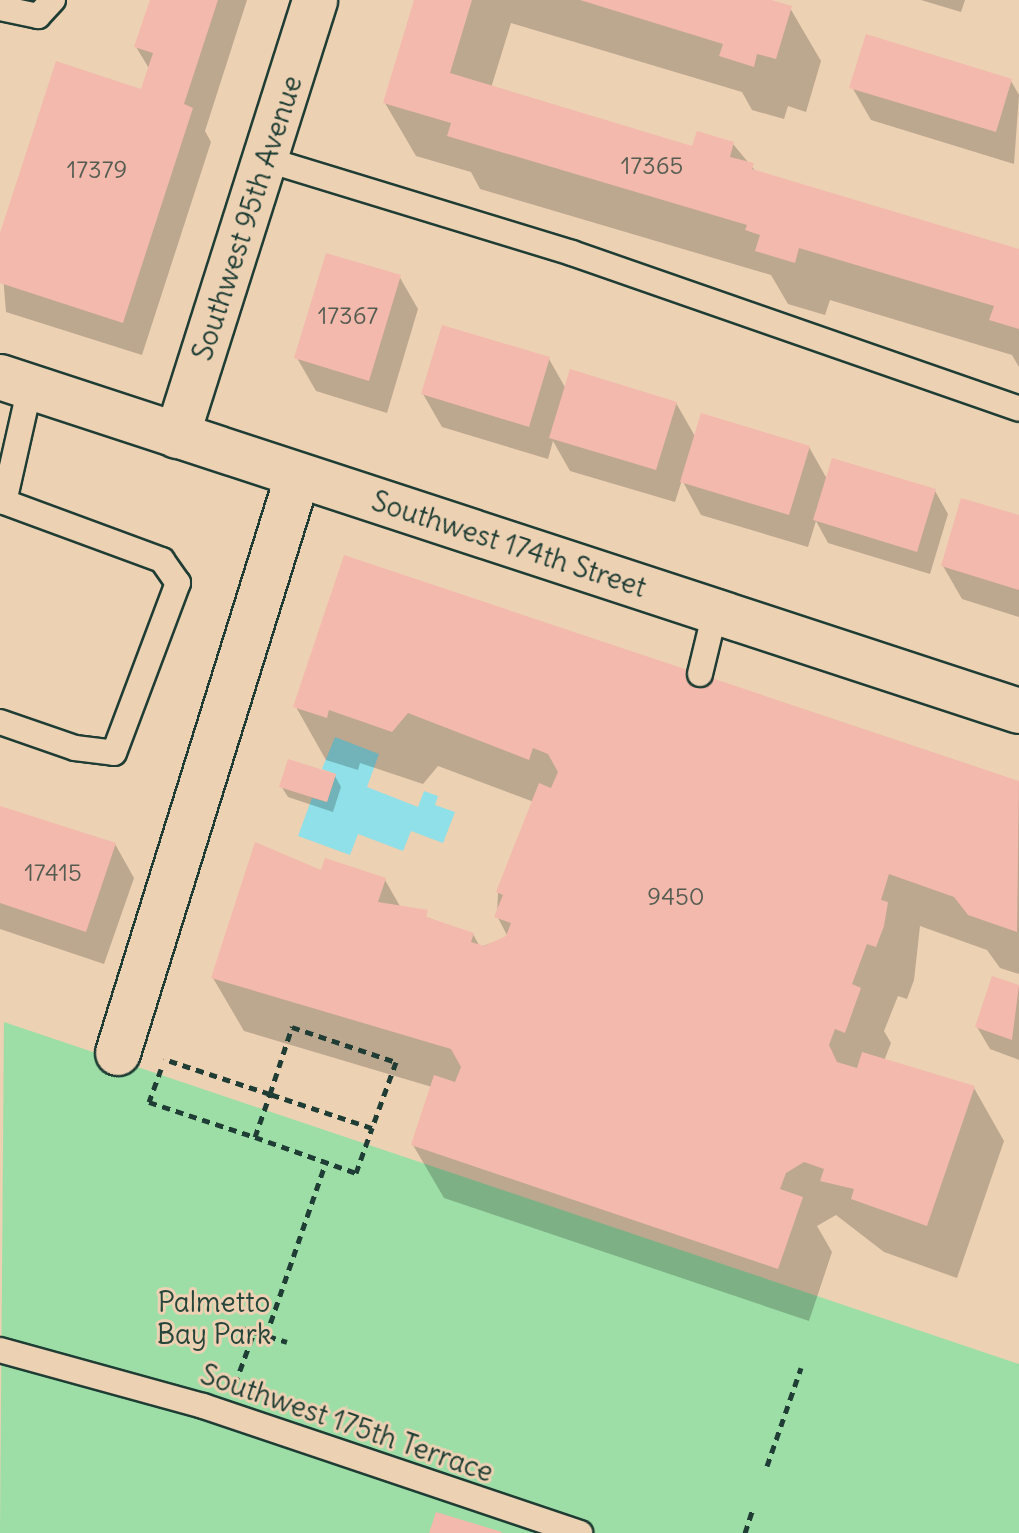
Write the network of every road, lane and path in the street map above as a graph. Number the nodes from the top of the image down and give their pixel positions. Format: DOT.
graph roads {
  1 [pos="53,0"];
  2 [pos="315,0"];
  3 [pos="0,8"];
  4 [pos="268,160"];
  5 [pos="15,382"];
  6 [pos="1019,409"];
  7 [pos="177,436"];
  8 [pos="298,475"];
  9 [pos="2,508"];
  10 [pos="715,612"];
  11 [pos="700,674"];
  12 [pos="1019,711"];
  13 [pos="0,722"];
  14 [pos="118,1053"];
  15 [pos="270,1094"];
  16 [pos="372,1128"];
  17 [pos="255,1137"];
  18 [pos="326,1162"];
  19 [pos="241,1328"];
  20 [pos="254,1332"];
  21 [pos="266,1336"];
  22 [pos="287,1342"];
  23 [pos="0,1350"];
  24 [pos="801,1368"];
  25 [pos="232,1392"];
  26 [pos="767,1466"];
  27 [pos="753,1509"];
  28 [pos="580,1533"];
  29 [pos="745,1533"];
  1 -- 3 [label="lane"];
  2 -- 4 [label="street, Southwest 95th Avenue"];
  4 -- 6 [label="lane"];
  4 -- 7 [label="street, Southwest 95th Avenue"];
  5 -- 7 [label="street, Southwest 174th Street"];
  5 -- 9 [label="lane"];
  7 -- 8 [label="street, Southwest 174th Street"];
  8 -- 10 [label="street, Southwest 174th Street"];
  8 -- 14 [label="street"];
  9 -- 13 [label="lane"];
  10 -- 11 [label="lane"];
  10 -- 12 [label="street, Southwest 174th Street"];
  15 -- 16 [label="path"];
  15 -- 16 [label="path"];
  15 -- 17 [label="path"];
  15 -- 17 [label="path"];
  16 -- 18 [label="path"];
  17 -- 18 [label="path"];
  18 -- 21 [label="path"];
  19 -- 20 [label="path"];
  20 -- 21 [label="path"];
  20 -- 25 [label="path"];
  21 -- 22 [label="path"];
  23 -- 28 [label="lane, Southwest 175th Terrace"];
  24 -- 26 [label="path"];
  27 -- 29 [label="path"];
}
